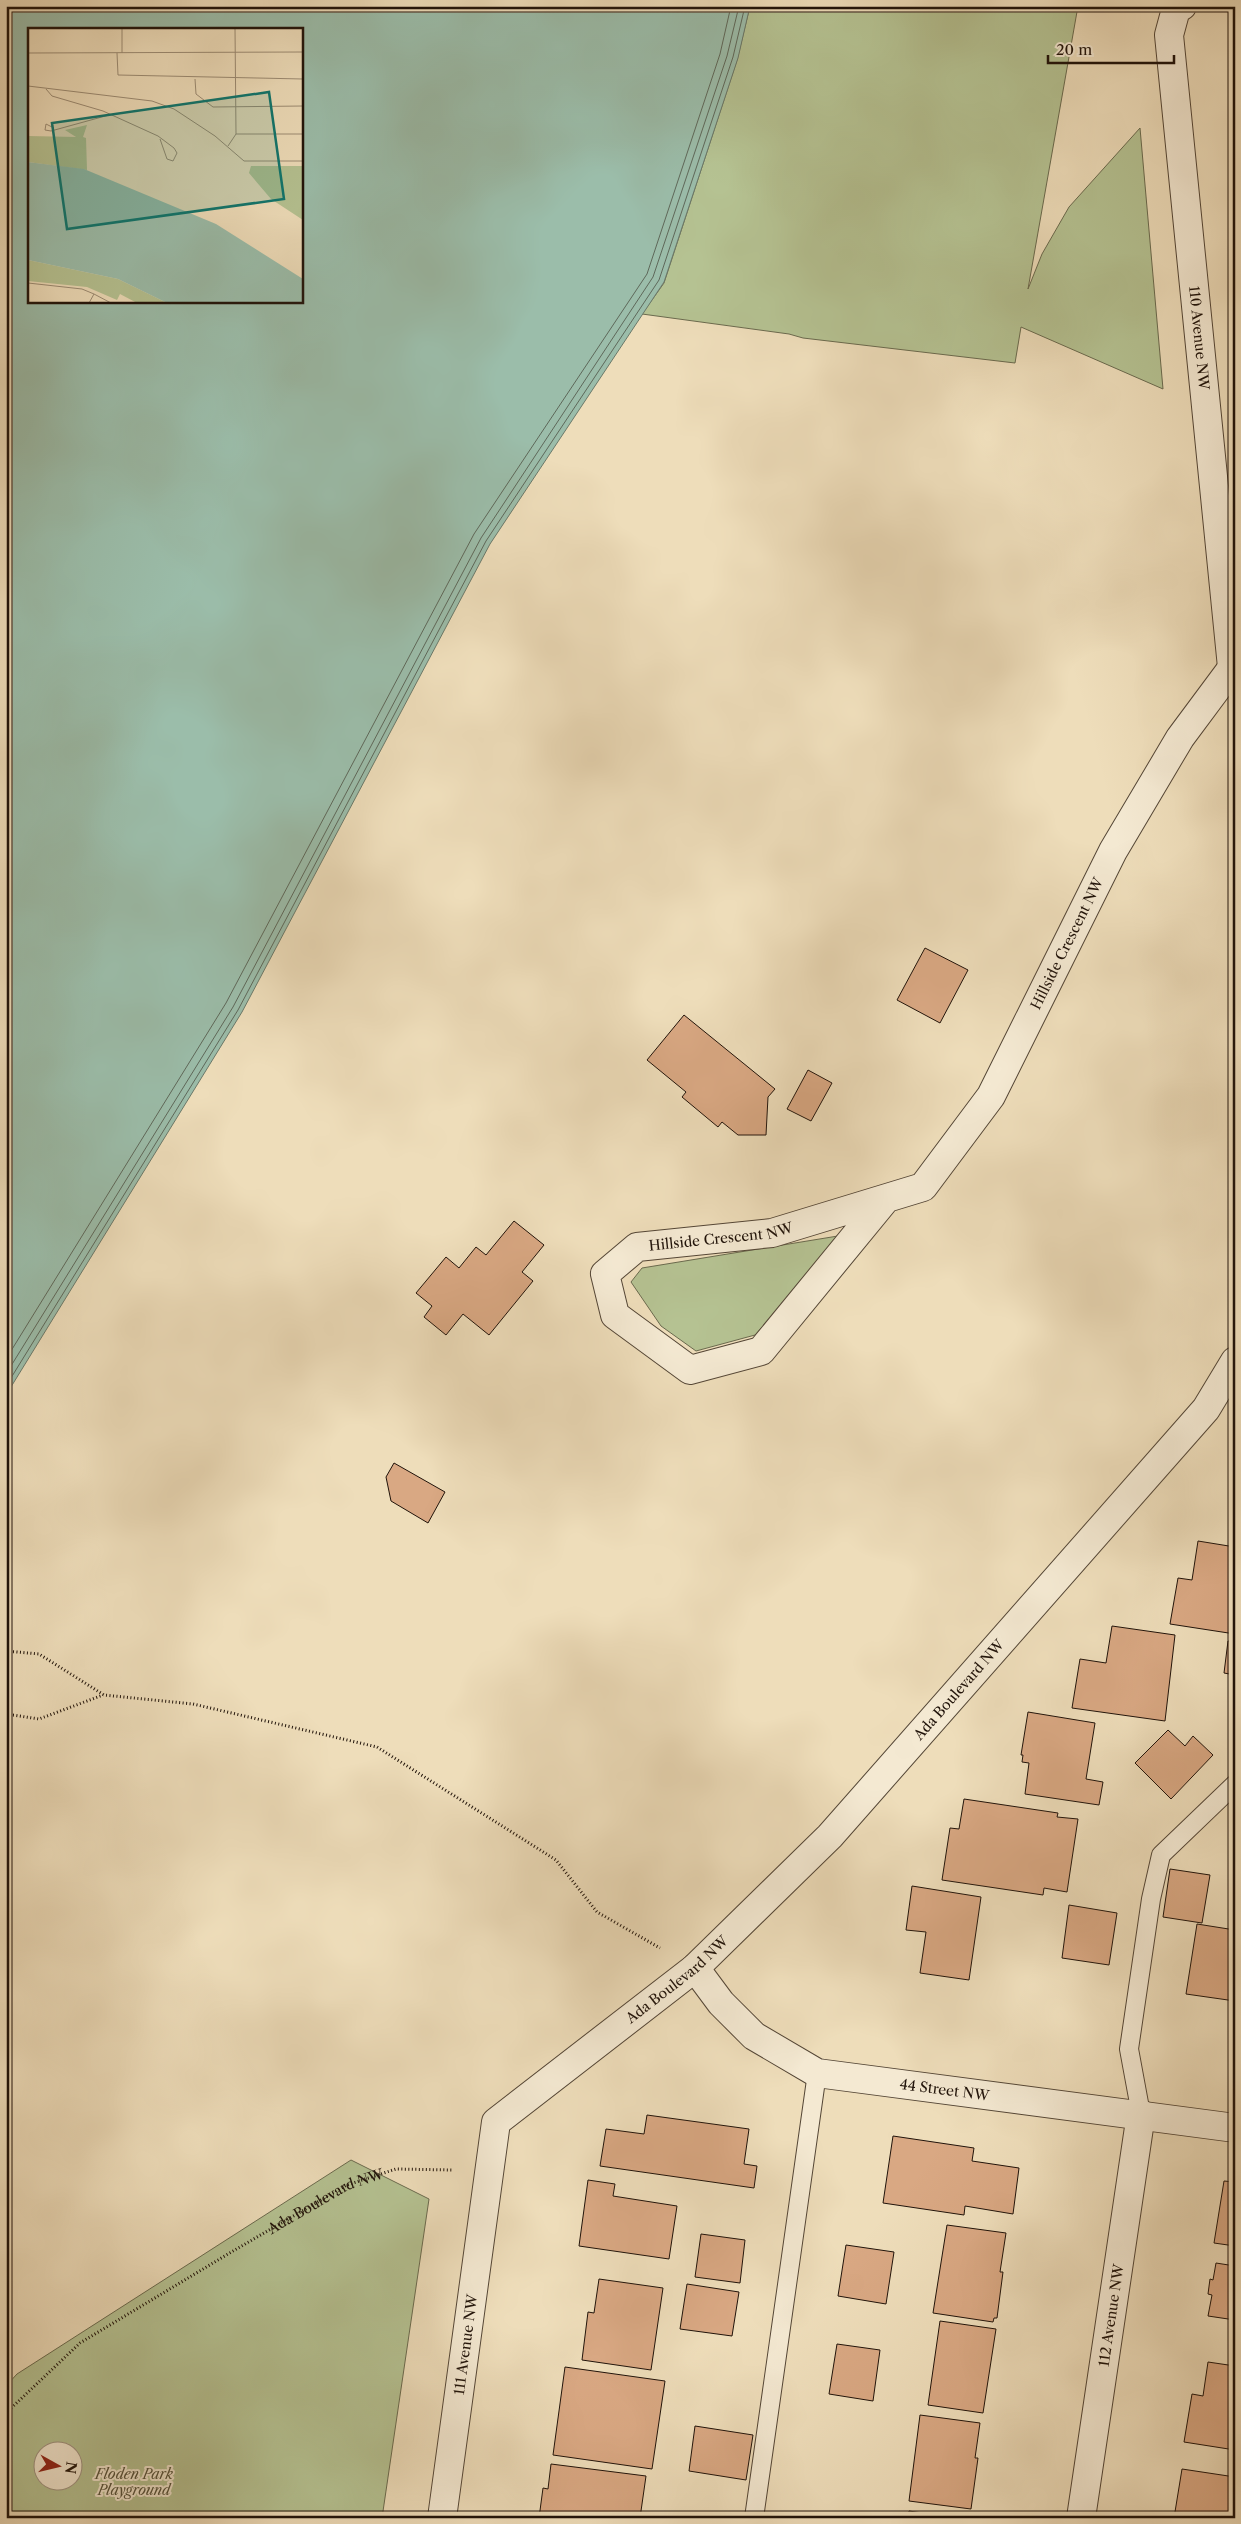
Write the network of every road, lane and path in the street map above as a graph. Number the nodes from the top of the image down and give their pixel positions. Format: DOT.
graph roads {
  1 [pos="1177,7"];
  2 [pos="1233,665"];
  3 [pos="884,1201"];
  4 [pos="1235,1361"];
  5 [pos="6,1652"];
  6 [pos="104,1695"];
  7 [pos="6,1714"];
  8 [pos="1235,1784"];
  9 [pos="695,1968"];
  10 [pos="817,2072"];
  11 [pos="1141,2114"];
  12 [pos="1235,2128"];
  13 [pos="488,2171"];
  14 [pos="6,2413"];
  15 [pos="442,2518"];
  16 [pos="754,2518"];
  17 [pos="1081,2518"];
  1 -- 2 [label="street, 110 Avenue NW"];
  2 -- 3 [label="street, Hillside Crescent NW"];
  3 -- 3 [label="street, Hillside Crescent NW"];
  4 -- 9 [label="street, Ada Boulevard NW"];
  5 -- 6 [label="path"];
  6 -- 7 [label="path"];
  6 -- 9 [label="path"];
  8 -- 11 [label="lane"];
  9 -- 10 [label="street, 44 Street NW"];
  9 -- 13 [label="street, Ada Boulevard NW"];
  10 -- 11 [label="street, 44 Street NW"];
  10 -- 16 [label="lane"];
  11 -- 12 [label="street, 44 Street NW"];
  11 -- 17 [label="street, 112 Avenue NW"];
  13 -- 14 [label="path, Ada Boulevard NW"];
  13 -- 15 [label="street, 111 Avenue NW"];
}
